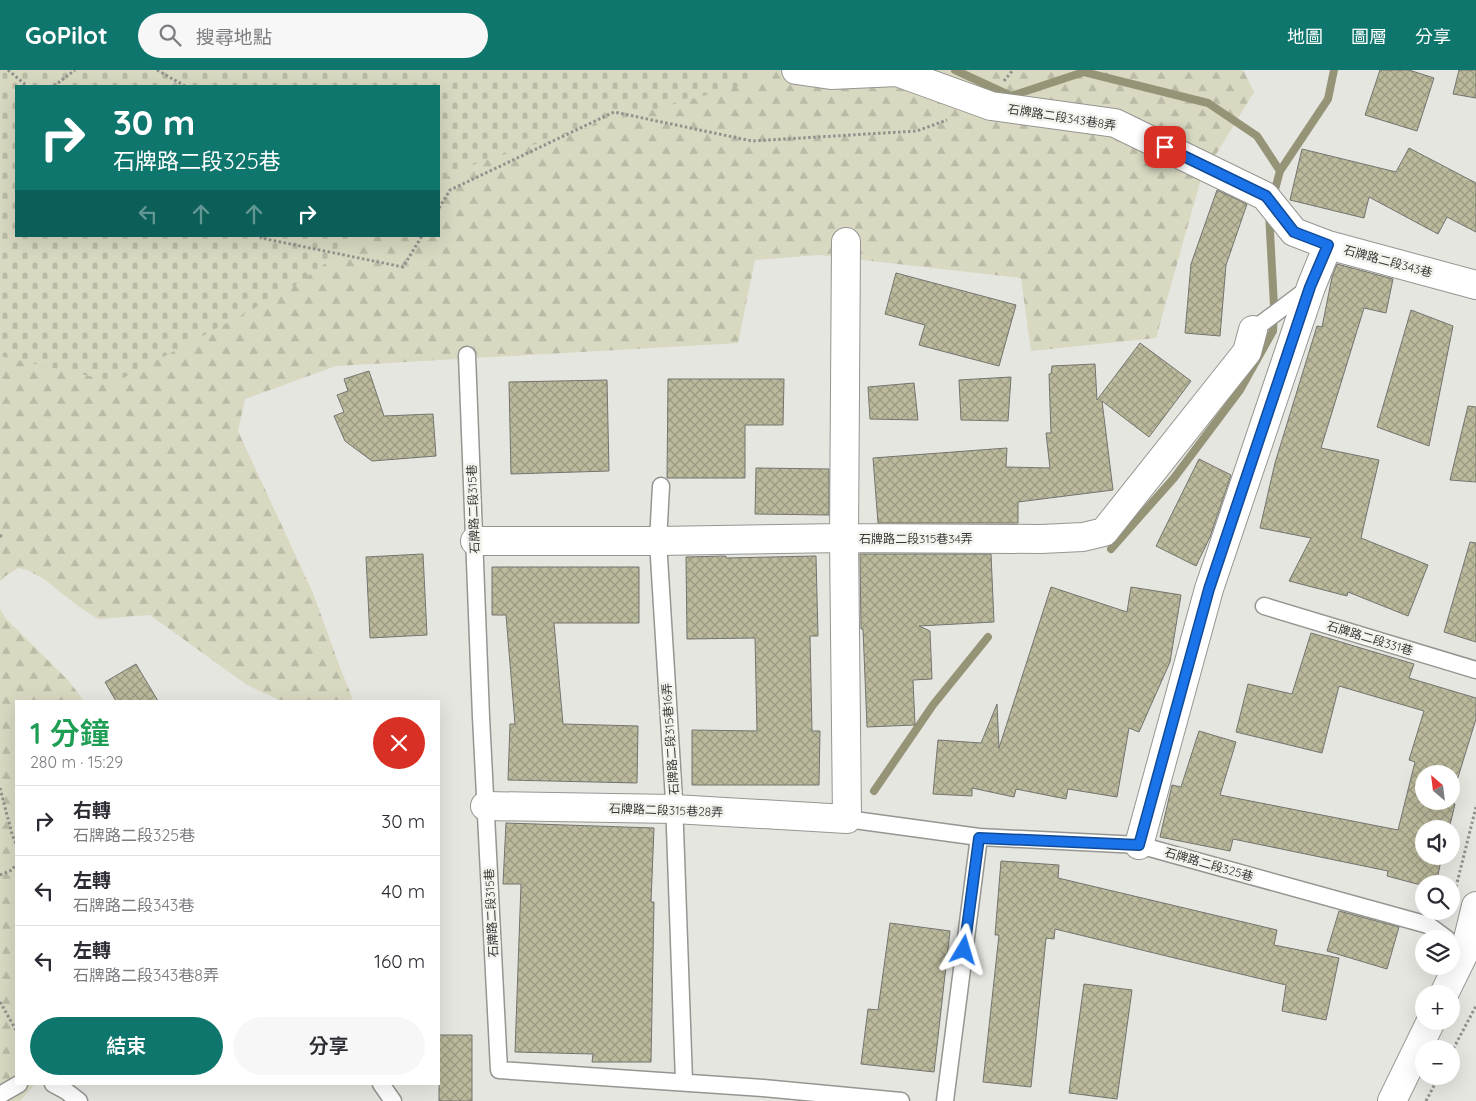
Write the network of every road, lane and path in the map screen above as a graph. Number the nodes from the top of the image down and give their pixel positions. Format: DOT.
graph roads {
  1 [pos="8,70"];
  2 [pos="75,70"];
  3 [pos="157,70"];
  4 [pos="796,70"];
  5 [pos="1013,70"];
  6 [pos="26,85"];
  7 [pos="55,85"];
  8 [pos="183,85"];
  9 [pos="995,96"];
  10 [pos="440,206"];
  11 [pos="261,237"];
  12 [pos="421,237"];
  13 [pos="846,242"];
  14 [pos="1328,245"];
  15 [pos="1476,284"];
  16 [pos="1310,287"];
  17 [pos="1252,330"];
  18 [pos="467,355"];
  19 [pos="661,486"];
  20 [pos="0,535"];
  21 [pos="844,538"];
  22 [pos="3,539"];
  23 [pos="475,540"];
  24 [pos="658,541"];
  25 [pos="1264,606"];
  26 [pos="1476,670"];
  27 [pos="0,788"];
  28 [pos="485,806"];
  29 [pos="1476,807"];
  30 [pos="674,809"];
  31 [pos="859,821"];
  32 [pos="979,838"];
  33 [pos="15,842"];
  34 [pos="1139,845"];
  35 [pos="14,871"];
  36 [pos="0,875"];
  37 [pos="1465,901"];
  38 [pos="1435,930"];
  39 [pos="1460,947"];
  40 [pos="0,1002"];
  41 [pos="1476,1006"];
  42 [pos="15,1028"];
  43 [pos="1427,1030"];
  44 [pos="1458,1040"];
  45 [pos="684,1081"];
  46 [pos="17,1085"];
  47 [pos="55,1085"];
  48 [pos="382,1085"];
  49 [pos="1434,1085"];
  50 [pos="759,1094"];
  51 [pos="0,1095"];
  52 [pos="79,1101"];
  53 [pos="393,1101"];
  54 [pos="901,1101"];
  55 [pos="945,1101"];
  56 [pos="1392,1101"];
  57 [pos="1426,1101"];
  1 -- 6 [label="path"];
  2 -- 7 [label="path"];
  3 -- 8 [label="path"];
  4 -- 9 [label="street, 石牌路二段343巷8弄"];
  5 -- 9 [label="path"];
  9 -- 10 [label="path"];
  9 -- 14 [label="street, 石牌路二段343巷8弄"];
  11 -- 12 [label="path"];
  13 -- 21 [label="street"];
  14 -- 15 [label="street, 石牌路二段343巷"];
  14 -- 16 [label="street, 石牌路二段343巷"];
  16 -- 17 [label="lane"];
  16 -- 34 [label="street, 石牌路二段343巷"];
  17 -- 21 [label="street, 石牌路二段315巷34弄"];
  18 -- 23 [label="lane, 石牌路二段315巷"];
  19 -- 24 [label="lane, 石牌路二段315巷16弄"];
  20 -- 22 [label="path"];
  21 -- 24 [label="street, 石牌路二段315巷34弄"];
  21 -- 31 [label="street"];
  23 -- 24 [label="street, 石牌路二段315巷34弄"];
  23 -- 28 [label="lane, 石牌路二段315巷"];
  24 -- 30 [label="lane, 石牌路二段315巷16弄"];
  25 -- 26 [label="lane, 石牌路二段331巷"];
  27 -- 33 [label="path"];
  28 -- 30 [label="street, 石牌路二段315巷28弄"];
  28 -- 45 [label="lane, 石牌路二段315巷"];
  29 -- 37 [label="path"];
  30 -- 31 [label="street, 石牌路二段315巷28弄"];
  30 -- 45 [label="lane, 石牌路二段315巷16弄"];
  31 -- 32 [label="lane, 石牌路二段325巷"];
  32 -- 34 [label="lane, 石牌路二段325巷"];
  32 -- 55 [label="lane"];
  34 -- 38 [label="lane, 石牌路二段325巷"];
  35 -- 36 [label="path"];
  37 -- 39 [label="street"];
  40 -- 42 [label="path"];
  41 -- 44 [label="path"];
  43 -- 56 [label="street"];
  45 -- 50 [label="lane, 石牌路二段315巷"];
  46 -- 51 [label="lane"];
  47 -- 52 [label="lane"];
  48 -- 53 [label="lane"];
  49 -- 57 [label="path"];
  50 -- 54 [label="lane, 石牌路二段315巷"];
}
